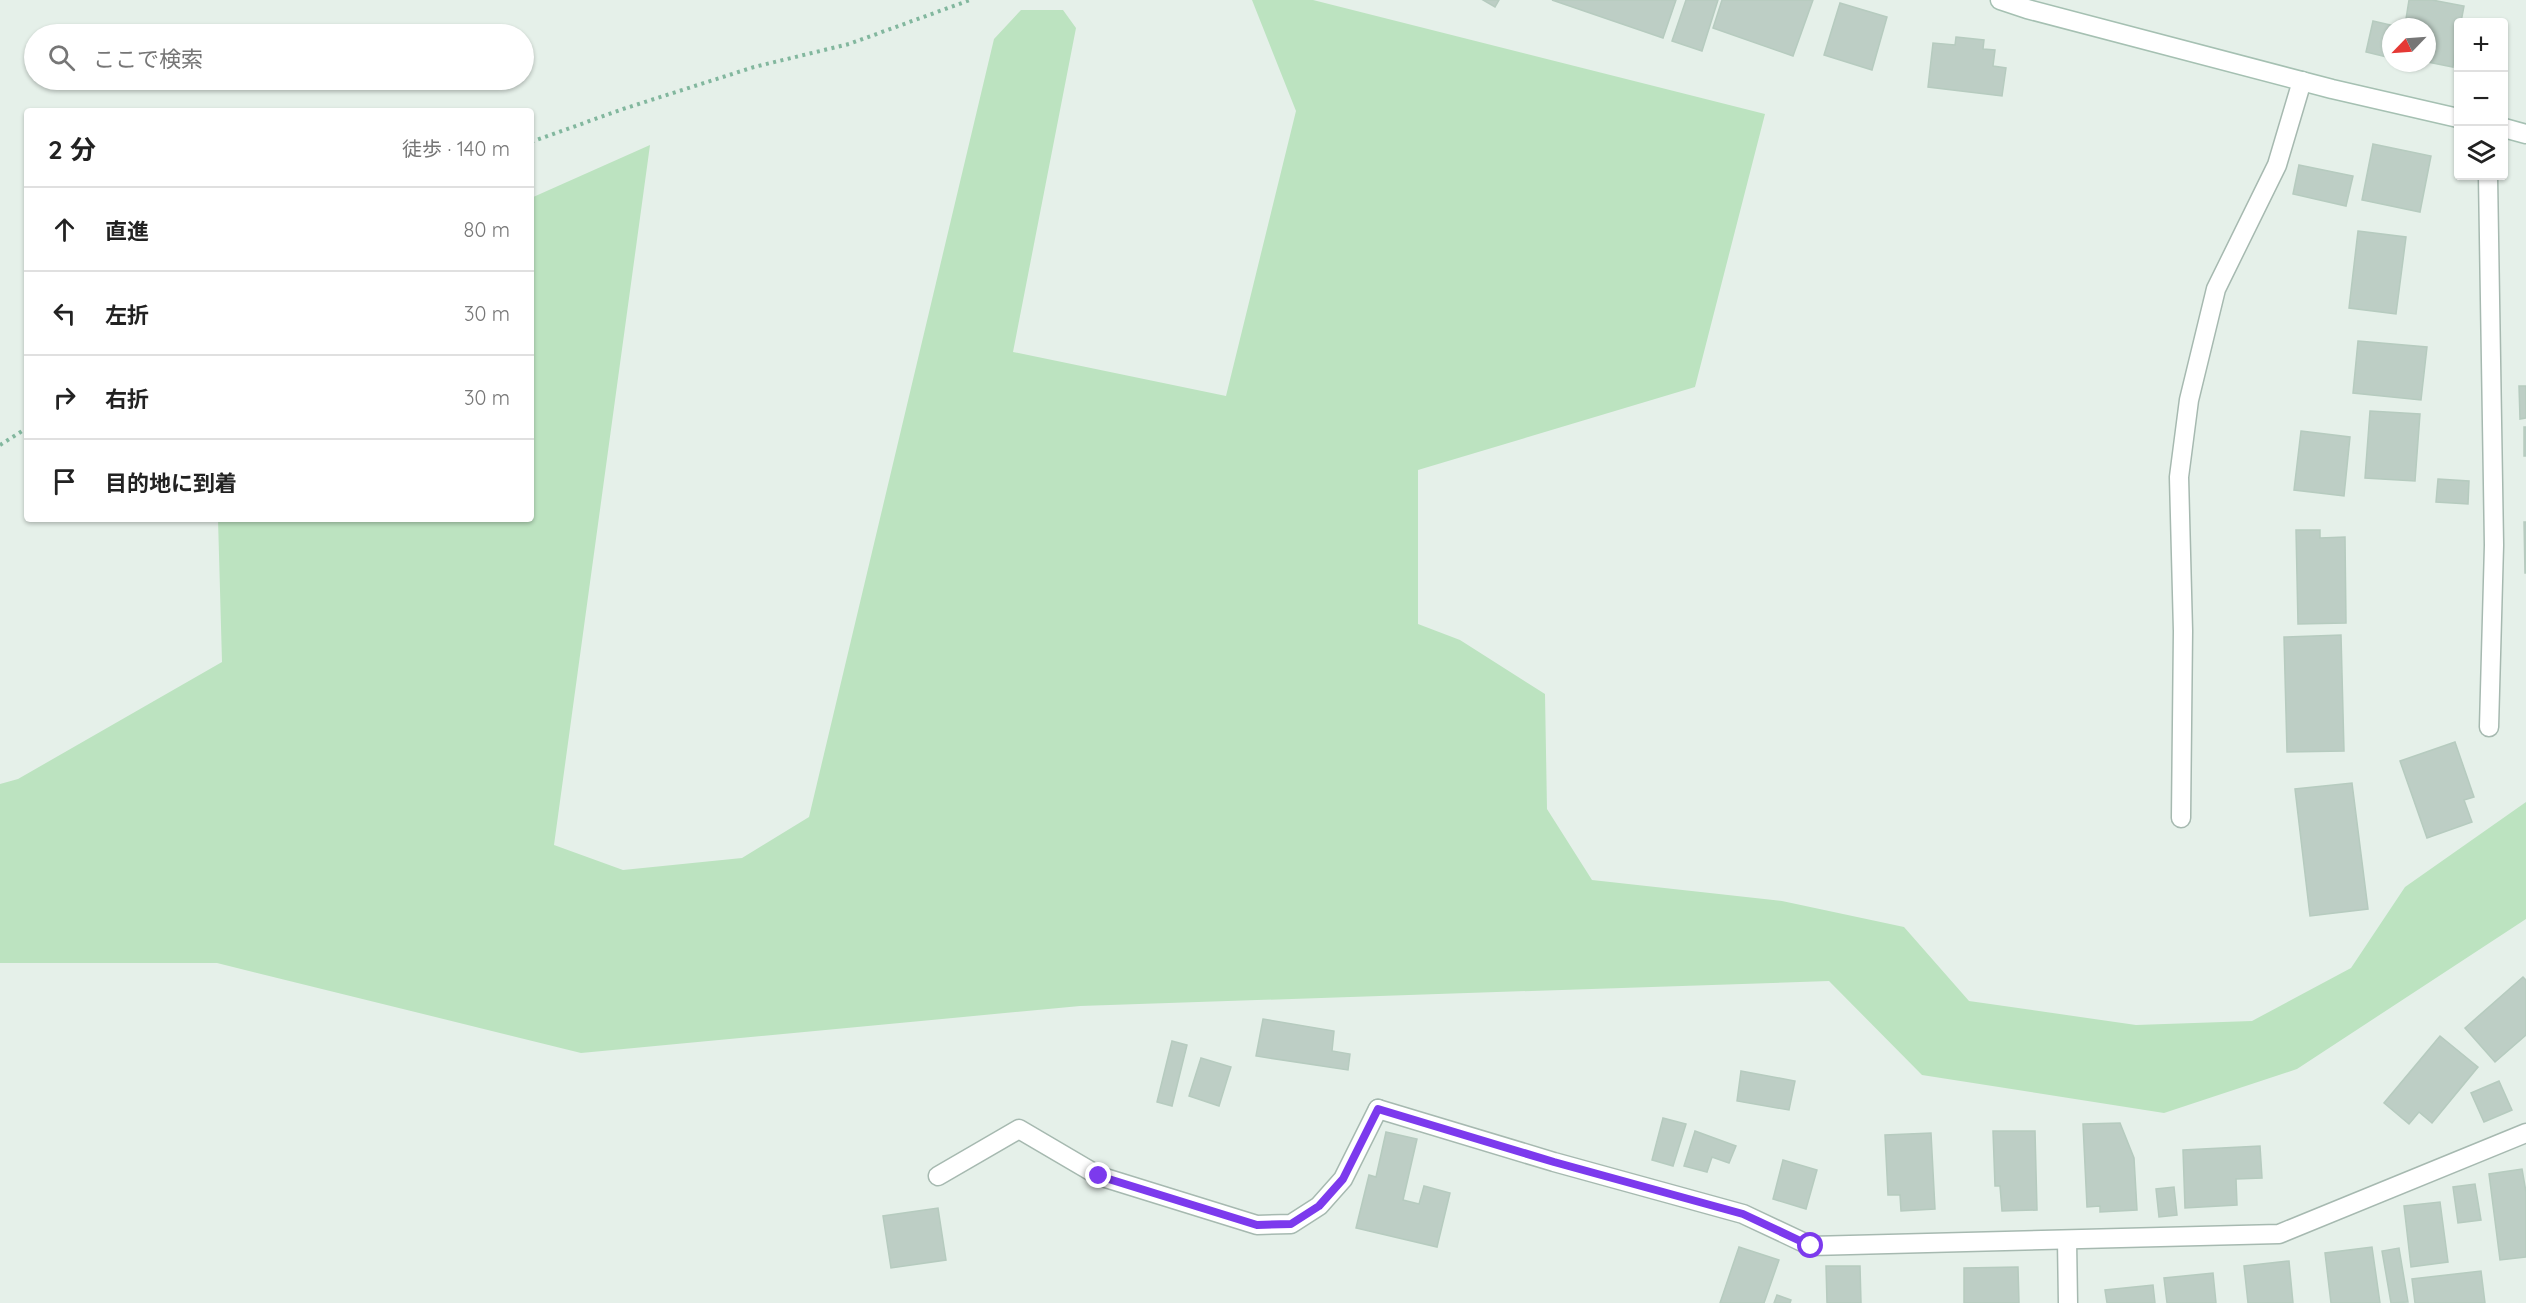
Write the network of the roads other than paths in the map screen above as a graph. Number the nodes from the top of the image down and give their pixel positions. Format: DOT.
graph roads {
  1 [pos="2000,0"];
  2 [pos="2302,81"];
  3 [pos="2454,117"];
  4 [pos="2508,129"];
  5 [pos="2526,134"];
  6 [pos="2488,180"];
  7 [pos="2489,727"];
  8 [pos="2181,818"];
  9 [pos="2526,1132"];
  10 [pos="938,1176"];
  11 [pos="2067,1240"];
  12 [pos="2068,1303"];
  1 -- 2 [label="street"];
  2 -- 3 [label="street"];
  2 -- 8 [label="street"];
  4 -- 5 [label="street"];
  6 -- 7 [label="street"];
  9 -- 11 [label="street"];
  10 -- 11 [label="street"];
  11 -- 12 [label="street"];
}
